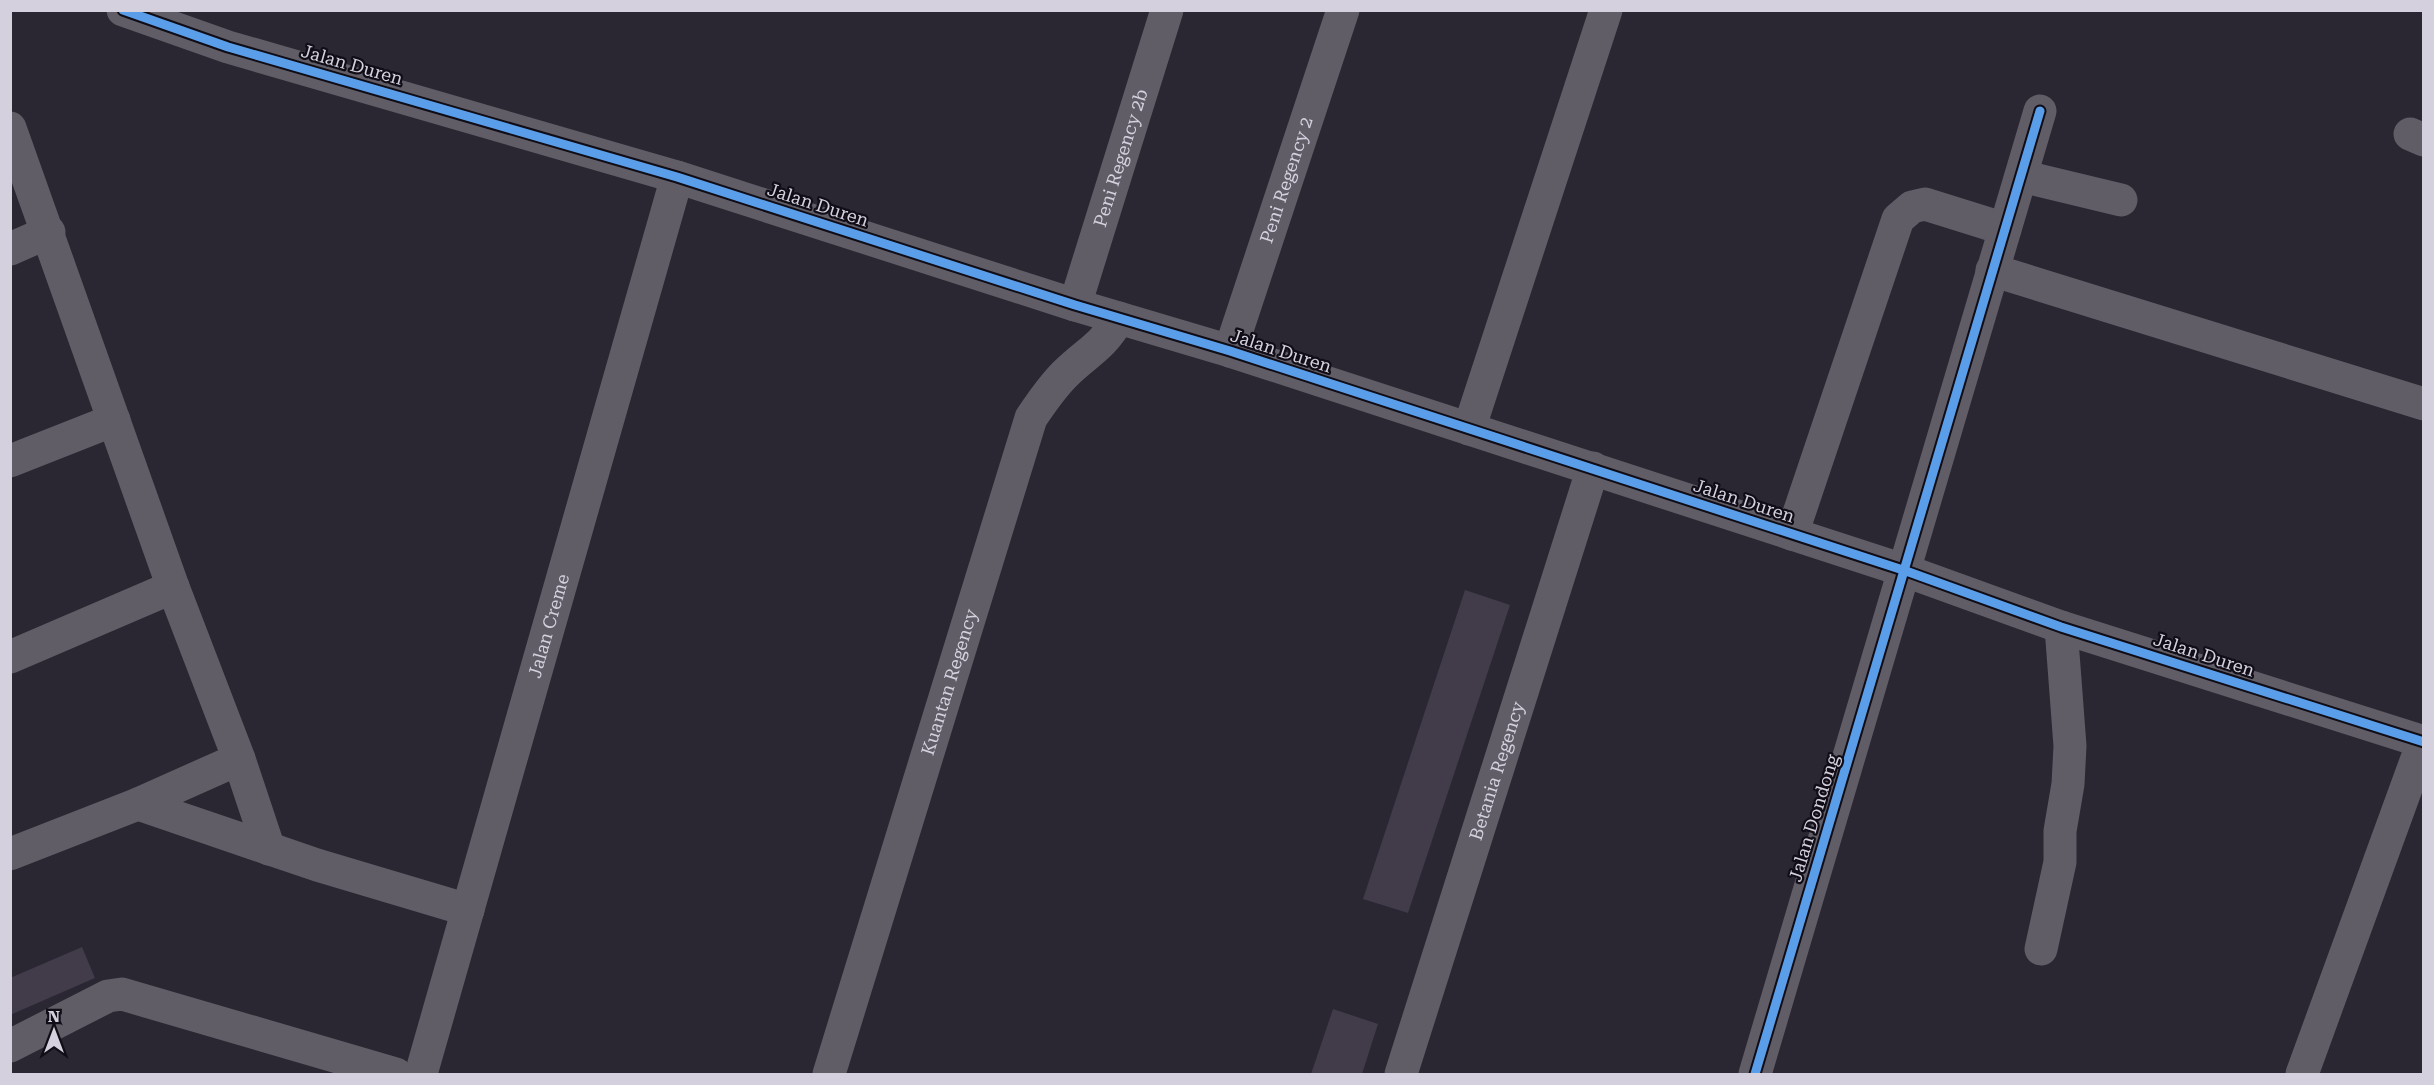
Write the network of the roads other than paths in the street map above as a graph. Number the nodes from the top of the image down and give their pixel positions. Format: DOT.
graph roads {
  1 [pos="123,10"];
  2 [pos="1167,10"];
  3 [pos="1343,10"];
  4 [pos="1606,10"];
  5 [pos="2040,111"];
  6 [pos="10,128"];
  7 [pos="2021,176"];
  8 [pos="677,177"];
  9 [pos="2121,200"];
  10 [pos="2004,229"];
  11 [pos="49,232"];
  12 [pos="10,249"];
  13 [pos="1992,270"];
  14 [pos="1075,305"];
  15 [pos="1119,318"];
  16 [pos="1230,351"];
  17 [pos="2424,404"];
  18 [pos="114,420"];
  19 [pos="1469,429"];
  20 [pos="10,461"];
  21 [pos="1593,468"];
  22 [pos="1792,534"];
  23 [pos="1906,571"];
  24 [pos="173,587"];
  25 [pos="2061,627"];
  26 [pos="10,657"];
  27 [pos="2423,742"];
  28 [pos="239,759"];
  29 [pos="138,804"];
  30 [pos="269,849"];
  31 [pos="10,854"];
  32 [pos="468,910"];
  33 [pos="2042,949"];
  34 [pos="10,1046"];
  35 [pos="396,1074"];
  36 [pos="421,1074"];
  37 [pos="829,1074"];
  38 [pos="1401,1074"];
  39 [pos="1755,1074"];
  40 [pos="2302,1074"];
  1 -- 8 [label="street, Jalan Duren"];
  2 -- 14 [label="street, Peni Regency 2b"];
  3 -- 16 [label="street, Peni Regency 2"];
  4 -- 19 [label="street"];
  5 -- 7 [label="street, Jalan Dondong"];
  6 -- 11 [label="street"];
  7 -- 9 [label="street"];
  7 -- 10 [label="street, Jalan Dondong"];
  8 -- 14 [label="street, Jalan Duren"];
  8 -- 32 [label="street, Jalan Creme"];
  10 -- 13 [label="street, Jalan Dondong"];
  10 -- 22 [label="street"];
  11 -- 12 [label="street"];
  11 -- 18 [label="street"];
  13 -- 17 [label="street"];
  13 -- 23 [label="street, Jalan Dondong"];
  14 -- 15 [label="street, Jalan Duren"];
  15 -- 16 [label="street, Jalan Duren"];
  15 -- 37 [label="street, Kuantan Regency"];
  16 -- 19 [label="street, Jalan Duren"];
  18 -- 20 [label="street"];
  18 -- 24 [label="street"];
  19 -- 21 [label="street, Jalan Duren"];
  21 -- 22 [label="street, Jalan Duren"];
  21 -- 38 [label="street, Betania Regency"];
  22 -- 23 [label="street, Jalan Duren"];
  23 -- 25 [label="street, Jalan Duren"];
  23 -- 39 [label="street, Jalan Dondong"];
  24 -- 26 [label="street"];
  24 -- 28 [label="street"];
  25 -- 27 [label="street, Jalan Duren"];
  25 -- 33 [label="street"];
  27 -- 40 [label="street"];
  28 -- 29 [label="street"];
  28 -- 30 [label="street"];
  29 -- 30 [label="street"];
  29 -- 31 [label="street"];
  30 -- 32 [label="street"];
  32 -- 36 [label="street, Jalan Creme"];
  34 -- 35 [label="street"];
}
